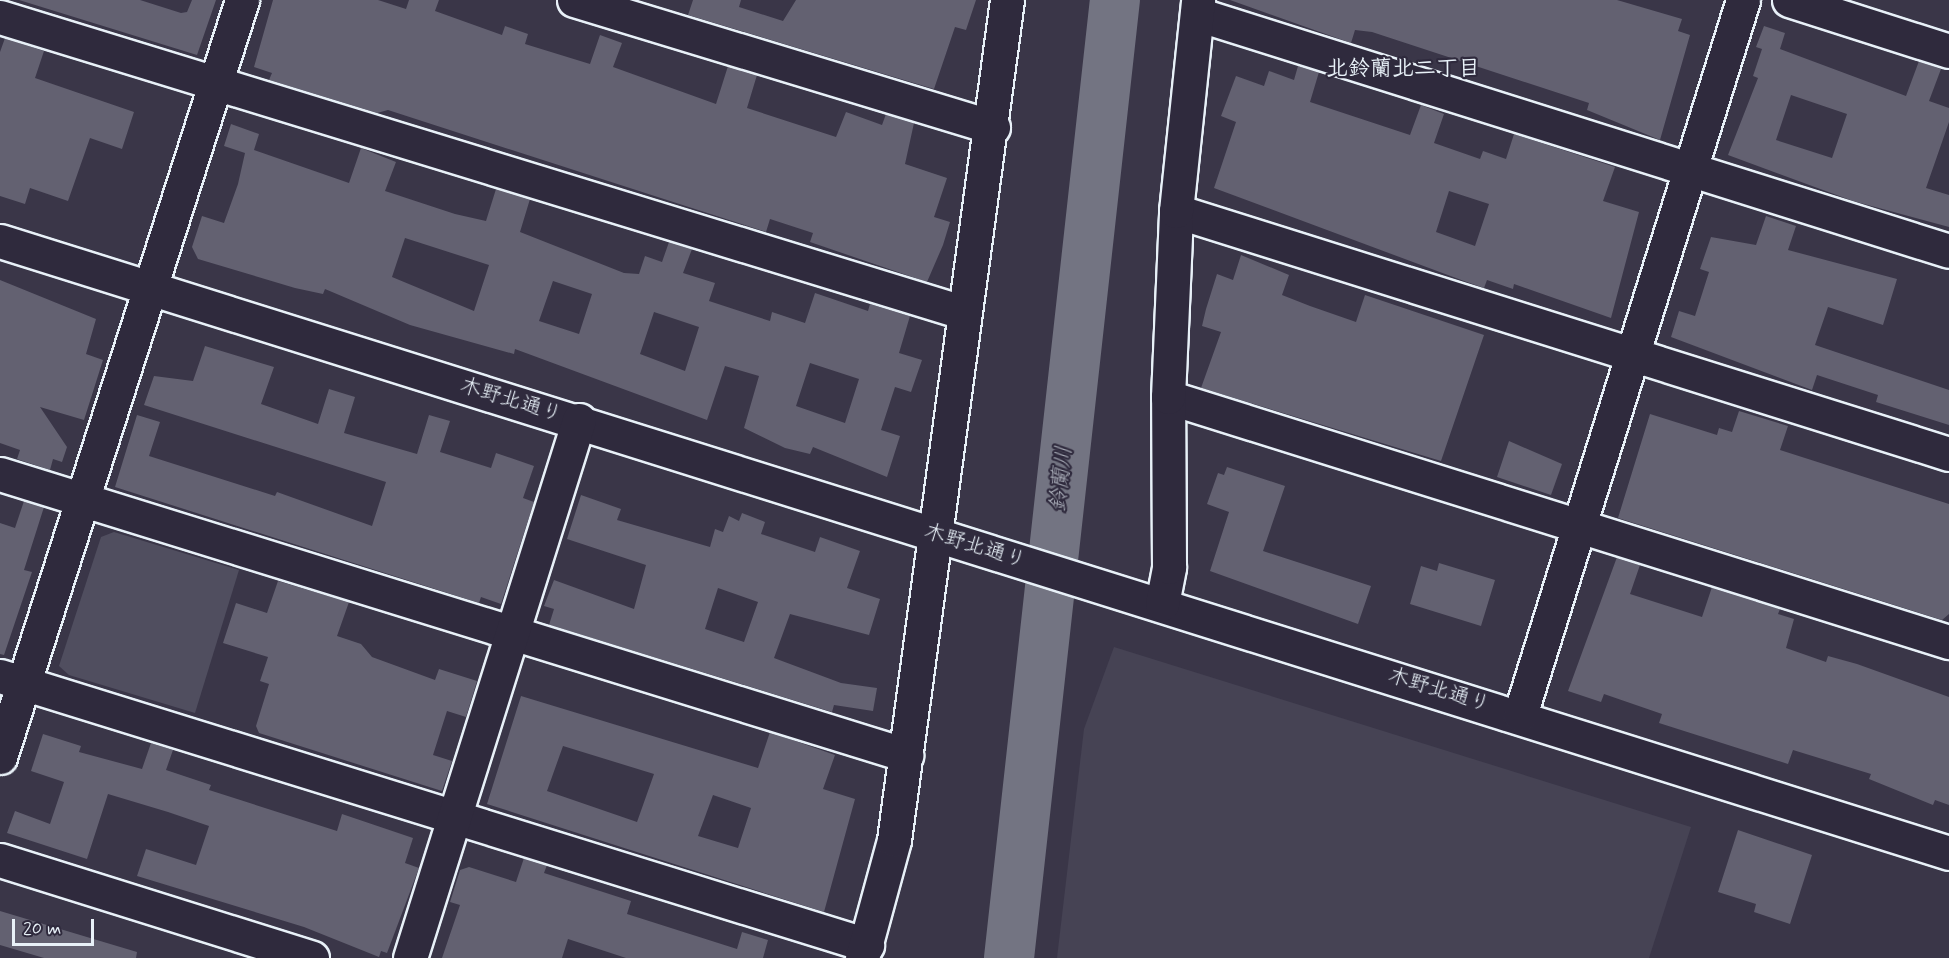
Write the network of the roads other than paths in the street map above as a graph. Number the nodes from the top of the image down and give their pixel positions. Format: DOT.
graph roads {
  1 [pos="242,0"];
  2 [pos="574,0"];
  3 [pos="1008,0"];
  4 [pos="1743,0"];
  5 [pos="1789,0"];
  6 [pos="1198,7"];
  7 [pos="0,17"];
  8 [pos="1949,51"];
  9 [pos="216,85"];
  10 [pos="993,127"];
  11 [pos="1690,170"];
  12 [pos="1176,212"];
  13 [pos="0,241"];
  14 [pos="1949,251"];
  15 [pos="151,289"];
  16 [pos="965,313"];
  17 [pos="1632,355"];
  18 [pos="1168,397"];
  19 [pos="579,420"];
  20 [pos="1949,454"];
  21 [pos="0,474"];
  22 [pos="84,500"];
  23 [pos="1579,526"];
  24 [pos="931,533"];
  25 [pos="1162,604"];
  26 [pos="512,634"];
  27 [pos="1949,642"];
  28 [pos="13,680"];
  29 [pos="1520,715"];
  30 [pos="906,755"];
  31 [pos="0,757"];
  32 [pos="453,819"];
  33 [pos="1949,853"];
  34 [pos="0,860"];
  35 [pos="865,951"];
  36 [pos="312,958"];
  37 [pos="410,958"];
  1 -- 9 [label="street"];
  2 -- 10 [label="street"];
  3 -- 10 [label="street"];
  4 -- 11 [label="street"];
  5 -- 8 [label="street"];
  6 -- 11 [label="street"];
  6 -- 12 [label="street"];
  7 -- 9 [label="street"];
  9 -- 15 [label="street"];
  9 -- 16 [label="street"];
  10 -- 16 [label="street"];
  11 -- 14 [label="street"];
  11 -- 17 [label="street"];
  12 -- 17 [label="street"];
  12 -- 18 [label="street"];
  13 -- 15 [label="street, 木野北通り"];
  15 -- 19 [label="street, 木野北通り"];
  15 -- 22 [label="street"];
  16 -- 24 [label="street"];
  17 -- 20 [label="street"];
  17 -- 23 [label="street"];
  18 -- 23 [label="street"];
  18 -- 25 [label="street"];
  19 -- 24 [label="street, 木野北通り"];
  19 -- 26 [label="street"];
  21 -- 22 [label="street"];
  22 -- 26 [label="street"];
  22 -- 28 [label="street"];
  23 -- 27 [label="street"];
  23 -- 29 [label="street"];
  24 -- 25 [label="street, 木野北通り"];
  24 -- 30 [label="street"];
  25 -- 29 [label="street, 木野北通り"];
  26 -- 30 [label="street"];
  26 -- 32 [label="street"];
  28 -- 31 [label="street"];
  28 -- 32 [label="street"];
  29 -- 33 [label="street, 木野北通り"];
  30 -- 35 [label="street"];
  32 -- 35 [label="street"];
  32 -- 37 [label="street"];
  34 -- 36 [label="street"];
}
